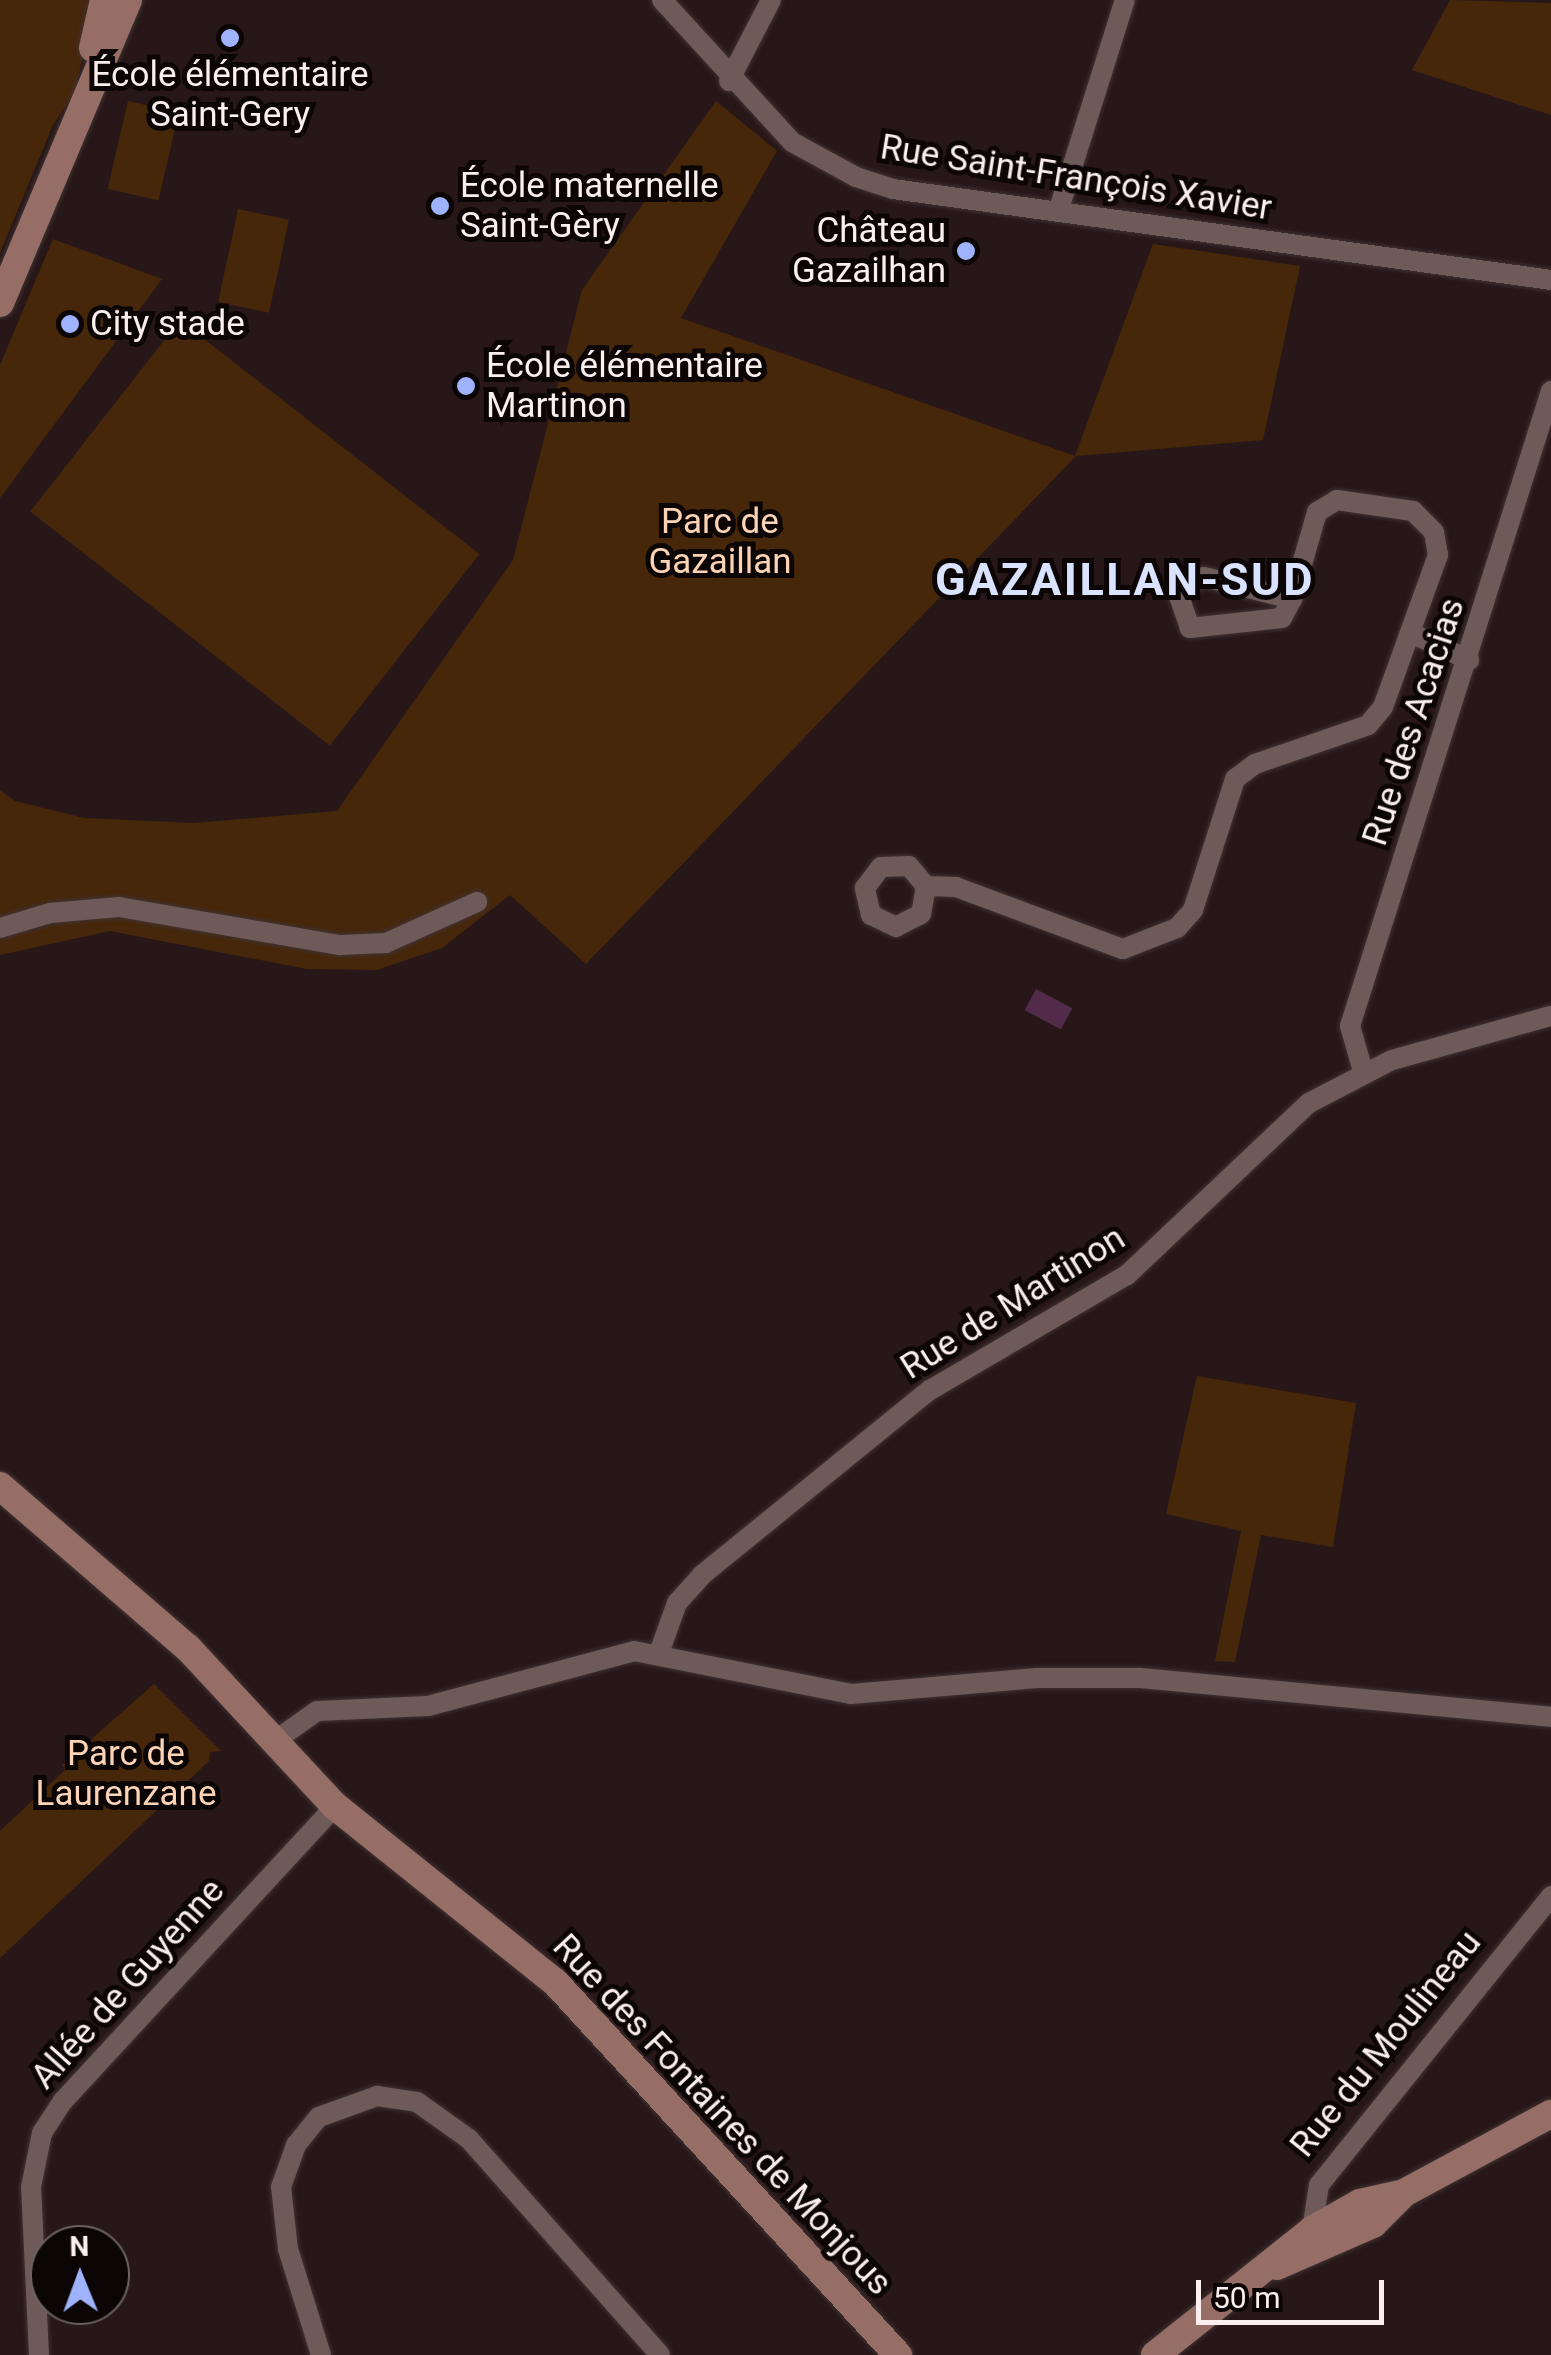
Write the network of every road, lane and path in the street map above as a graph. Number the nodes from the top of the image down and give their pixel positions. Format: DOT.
graph roads {
  1 [pos="104,0"];
  2 [pos="128,0"];
  3 [pos="662,0"];
  4 [pos="771,0"];
  5 [pos="1125,0"];
  6 [pos="729,80"];
  7 [pos="63,155"];
  8 [pos="1058,212"];
  9 [pos="1551,280"];
  10 [pos="0,303"];
  11 [pos="1551,391"];
  12 [pos="1292,599"];
  13 [pos="1414,634"];
  14 [pos="1470,660"];
  15 [pos="926,886"];
  16 [pos="477,902"];
  17 [pos="0,928"];
  18 [pos="1551,1016"];
  19 [pos="1363,1072"];
  20 [pos="0,1486"];
  21 [pos="659,1653"];
  22 [pos="1551,1718"];
  23 [pos="276,1740"];
  24 [pos="335,1806"];
  25 [pos="1551,1896"];
  26 [pos="1551,2114"];
  27 [pos="1404,2193"];
  28 [pos="1312,2230"];
  29 [pos="1262,2271"];
  30 [pos="39,2355"];
  31 [pos="321,2355"];
  32 [pos="660,2355"];
  33 [pos="898,2355"];
  34 [pos="1155,2355"];
  1 -- 7 [label="street"];
  2 -- 7 [label="street"];
  3 -- 6 [label="street, Rue Saint-François Xavier"];
  4 -- 6 [label="street"];
  5 -- 8 [label="street"];
  6 -- 8 [label="street, Rue Saint-François Xavier"];
  7 -- 10 [label="street"];
  8 -- 9 [label="street, Rue Saint-François Xavier"];
  11 -- 14 [label="street, Rue des Acacias"];
  12 -- 12 [label="street"];
  12 -- 13 [label="street"];
  13 -- 14 [label="street"];
  13 -- 15 [label="street"];
  14 -- 19 [label="street, Rue des Acacias"];
  16 -- 17 [label="street"];
  18 -- 19 [label="street, Rue de Martinon"];
  19 -- 21 [label="street, Rue de Martinon"];
  20 -- 23 [label="street, Rue des Fontaines de Monjous"];
  21 -- 22 [label="street"];
  21 -- 23 [label="street"];
  23 -- 24 [label="street, Rue des Fontaines de Monjous"];
  24 -- 30 [label="street, Allée de Guyenne"];
  24 -- 33 [label="street, Rue des Fontaines de Monjous"];
  25 -- 28 [label="street, Rue du Moulineau"];
  26 -- 27 [label="street"];
  27 -- 28 [label="street"];
  27 -- 29 [label="street"];
  28 -- 29 [label="street"];
  29 -- 34 [label="street"];
  31 -- 32 [label="street"];
}
